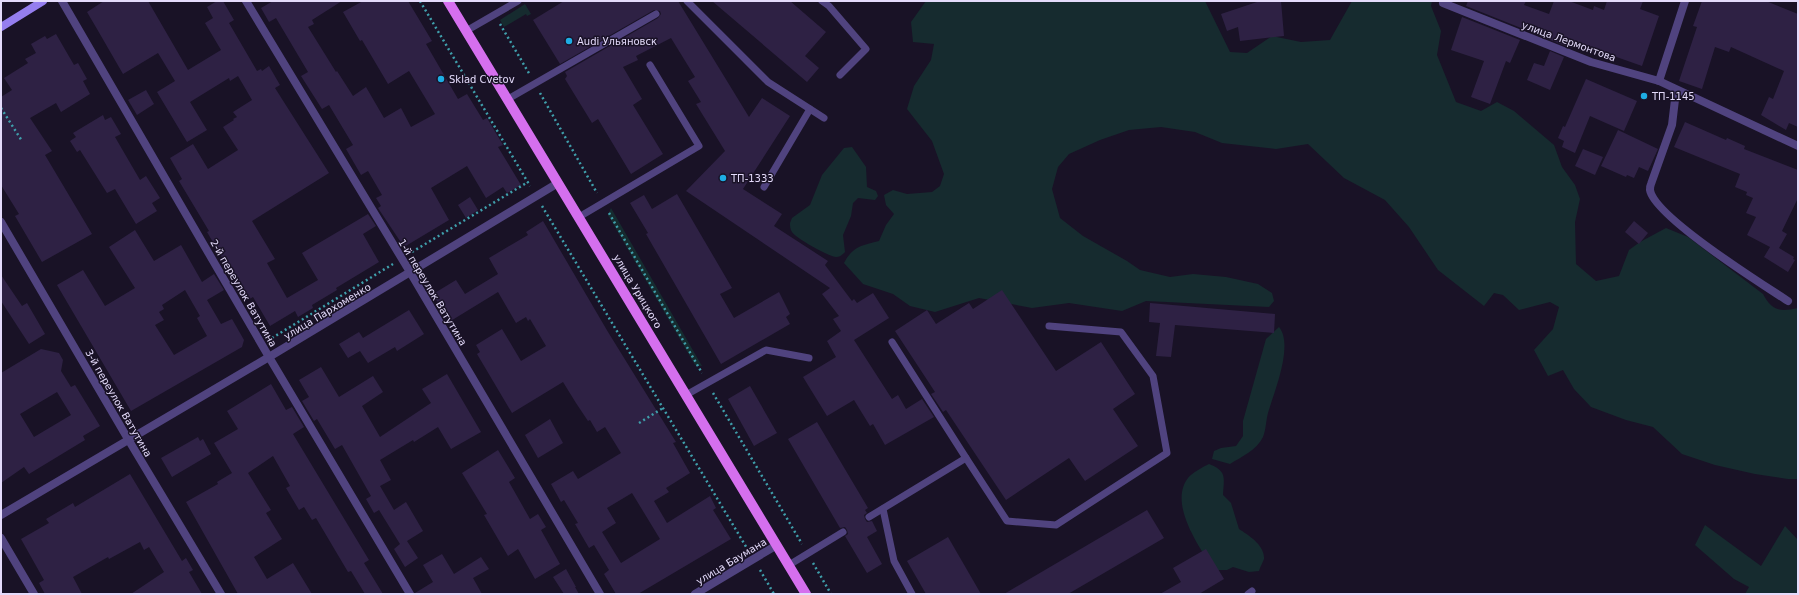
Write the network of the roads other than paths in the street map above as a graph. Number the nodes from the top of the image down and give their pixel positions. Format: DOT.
graph roads {
  1 [pos="43,1"];
  2 [pos="62,1"];
  3 [pos="246,1"];
  4 [pos="448,1"];
  5 [pos="518,1"];
  6 [pos="687,1"];
  7 [pos="822,1"];
  8 [pos="1685,1"];
  9 [pos="33,3"];
  10 [pos="1443,3"];
  11 [pos="656,14"];
  12 [pos="1,27"];
  13 [pos="466,31"];
  14 [pos="650,65"];
  15 [pos="840,75"];
  16 [pos="1659,81"];
  17 [pos="1676,91"];
  18 [pos="508,99"];
  19 [pos="810,109"];
  20 [pos="824,118"];
  21 [pos="1798,146"];
  22 [pos="558,183"];
  23 [pos="764,187"];
  24 [pos="579,217"];
  25 [pos="1,222"];
  26 [pos="410,272"];
  27 [pos="1788,301"];
  28 [pos="1049,326"];
  29 [pos="892,342"];
  30 [pos="269,357"];
  31 [pos="809,358"];
  32 [pos="686,395"];
  33 [pos="128,439"];
  34 [pos="966,458"];
  35 [pos="882,509"];
  36 [pos="1,514"];
  37 [pos="869,517"];
  38 [pos="843,532"];
  39 [pos="1,538"];
  40 [pos="777,546"];
  41 [pos="789,565"];
  42 [pos="34,594"];
  43 [pos="221,594"];
  44 [pos="410,594"];
  45 [pos="600,594"];
  46 [pos="695,594"];
  47 [pos="806,594"];
  48 [pos="912,594"];
  1 -- 9 [label="street"];
  2 -- 30 [label="street, 2-й переулок Ватутина"];
  3 -- 26 [label="street, 1-й переулок Ватутина"];
  4 -- 13 [label="main road, улица Урицкого"];
  5 -- 13 [label="lane"];
  6 -- 19 [label="lane"];
  7 -- 15 [label="lane"];
  8 -- 16 [label="street"];
  9 -- 12 [label="street"];
  10 -- 16 [label="street, улица Лермонтова"];
  11 -- 18 [label="lane"];
  13 -- 18 [label="main road, улица Урицкого"];
  14 -- 24 [label="lane"];
  16 -- 17 [label="street, улица Лермонтова"];
  17 -- 21 [label="street, улица Лермонтова"];
  17 -- 27 [label="street"];
  18 -- 22 [label="main road, улица Урицкого"];
  19 -- 20 [label="lane"];
  19 -- 23 [label="lane"];
  22 -- 24 [label="main road, улица Урицкого"];
  22 -- 26 [label="street, улица Пархоменко"];
  24 -- 32 [label="main road, улица Урицкого"];
  25 -- 33 [label="street, 3-й переулок Ватутина"];
  26 -- 30 [label="street, улица Пархоменко"];
  26 -- 45 [label="street, 1-й переулок Ватутина"];
  28 -- 34 [label="lane"];
  29 -- 34 [label="lane"];
  30 -- 33 [label="street, улица Пархоменко"];
  30 -- 44 [label="street, 2-й переулок Ватутина"];
  31 -- 32 [label="lane"];
  32 -- 40 [label="main road, улица Урицкого"];
  33 -- 36 [label="street, улица Пархоменко"];
  33 -- 43 [label="street, 3-й переулок Ватутина"];
  34 -- 35 [label="lane"];
  35 -- 37 [label="lane"];
  35 -- 48 [label="lane"];
  38 -- 41 [label="lane"];
  39 -- 42 [label="street"];
  40 -- 41 [label="main road, улица Урицкого"];
  40 -- 46 [label="street, улица Баумана"];
  41 -- 47 [label="main road, улица Урицкого"];
}
